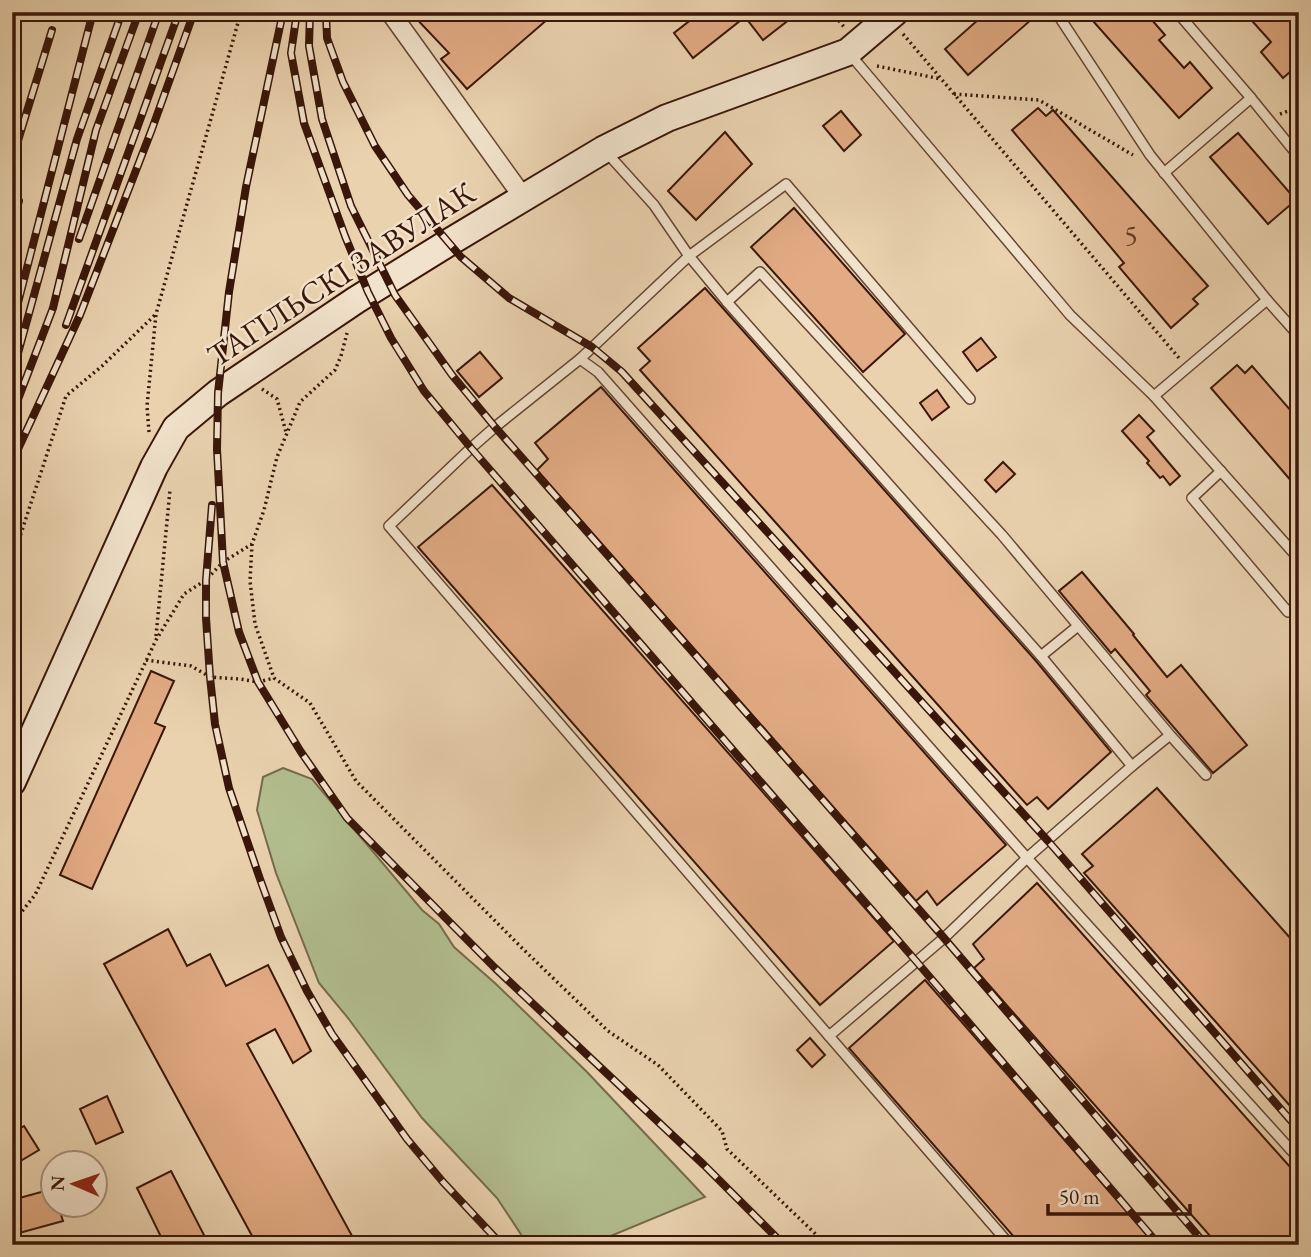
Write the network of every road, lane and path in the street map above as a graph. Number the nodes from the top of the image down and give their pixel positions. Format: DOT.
graph roads {
  1 [pos="241,12"];
  2 [pos="390,12"];
  3 [pos="1055,12"];
  4 [pos="1177,12"];
  5 [pos="892,15"];
  6 [pos="853,57"];
  7 [pos="942,79"];
  8 [pos="954,94"];
  9 [pos="1251,98"];
  10 [pos="1299,107"];
  11 [pos="1268,118"];
  12 [pos="603,149"];
  13 [pos="1299,157"];
  14 [pos="1164,173"];
  15 [pos="523,197"];
  16 [pos="689,256"];
  17 [pos="356,300"];
  18 [pos="1267,300"];
  19 [pos="727,302"];
  20 [pos="156,314"];
  21 [pos="1297,330"];
  22 [pos="580,359"];
  23 [pos="1188,368"];
  24 [pos="244,376"];
  25 [pos="1154,396"];
  26 [pos="970,398"];
  27 [pos="286,434"];
  28 [pos="154,467"];
  29 [pos="1221,471"];
  30 [pos="252,544"];
  31 [pos="1299,559"];
  32 [pos="12,561"];
  33 [pos="1299,603"];
  34 [pos="1078,626"];
  35 [pos="156,640"];
  36 [pos="1041,656"];
  37 [pos="146,660"];
  38 [pos="274,677"];
  39 [pos="1170,735"];
  40 [pos="1132,766"];
  41 [pos="1206,775"];
  42 [pos="12,782"];
  43 [pos="1027,858"];
  44 [pos="12,924"];
  45 [pos="829,1036"];
  46 [pos="1299,1159"];
  47 [pos="827,1245"];
  48 [pos="1010,1245"];
  1 -- 20 [label="path"];
  2 -- 15 [label="street"];
  3 -- 14 [label="lane"];
  4 -- 9 [label="lane"];
  5 -- 6 [label="main road, ТАГІЛЬСКІ ЗАВУЛАК"];
  5 -- 7 [label="path"];
  6 -- 7 [label="path"];
  6 -- 12 [label="main road, ТАГІЛЬСКІ ЗАВУЛАК"];
  6 -- 25 [label="lane"];
  7 -- 8 [label="path"];
  8 -- 14 [label="path"];
  8 -- 23 [label="path"];
  9 -- 11 [label="lane"];
  9 -- 14 [label="lane"];
  10 -- 11 [label="path"];
  11 -- 13 [label="lane"];
  12 -- 15 [label="main road, ТАГІЛЬСКІ ЗАВУЛАК"];
  12 -- 16 [label="lane"];
  14 -- 18 [label="lane"];
  15 -- 17 [label="main road, ТАГІЛЬСКІ ЗАВУЛАК"];
  16 -- 19 [label="lane"];
  16 -- 22 [label="lane"];
  16 -- 26 [label="lane"];
  17 -- 24 [label="main road, ТАГІЛЬСКІ ЗАВУЛАК"];
  17 -- 27 [label="path"];
  18 -- 21 [label="lane"];
  18 -- 23 [label="lane"];
  19 -- 34 [label="lane"];
  19 -- 36 [label="lane"];
  20 -- 28 [label="path"];
  20 -- 32 [label="path"];
  22 -- 43 [label="lane"];
  22 -- 45 [label="lane"];
  23 -- 25 [label="lane"];
  24 -- 27 [label="path"];
  24 -- 28 [label="main road, ТАГІЛЬСКІ ЗАВУЛАК"];
  25 -- 29 [label="lane"];
  27 -- 30 [label="path"];
  28 -- 35 [label="path"];
  28 -- 42 [label="main road, ТАГІЛЬСКІ ЗАВУЛАК"];
  29 -- 31 [label="lane"];
  29 -- 33 [label="lane"];
  30 -- 35 [label="path"];
  30 -- 38 [label="path"];
  34 -- 36 [label="lane"];
  34 -- 39 [label="lane"];
  35 -- 37 [label="path"];
  36 -- 40 [label="lane"];
  37 -- 38 [label="path"];
  37 -- 44 [label="path"];
  38 -- 47 [label="path"];
  39 -- 40 [label="lane"];
  39 -- 41 [label="lane"];
  40 -- 43 [label="lane"];
  43 -- 45 [label="lane"];
  43 -- 46 [label="lane"];
  45 -- 48 [label="lane"];
}
